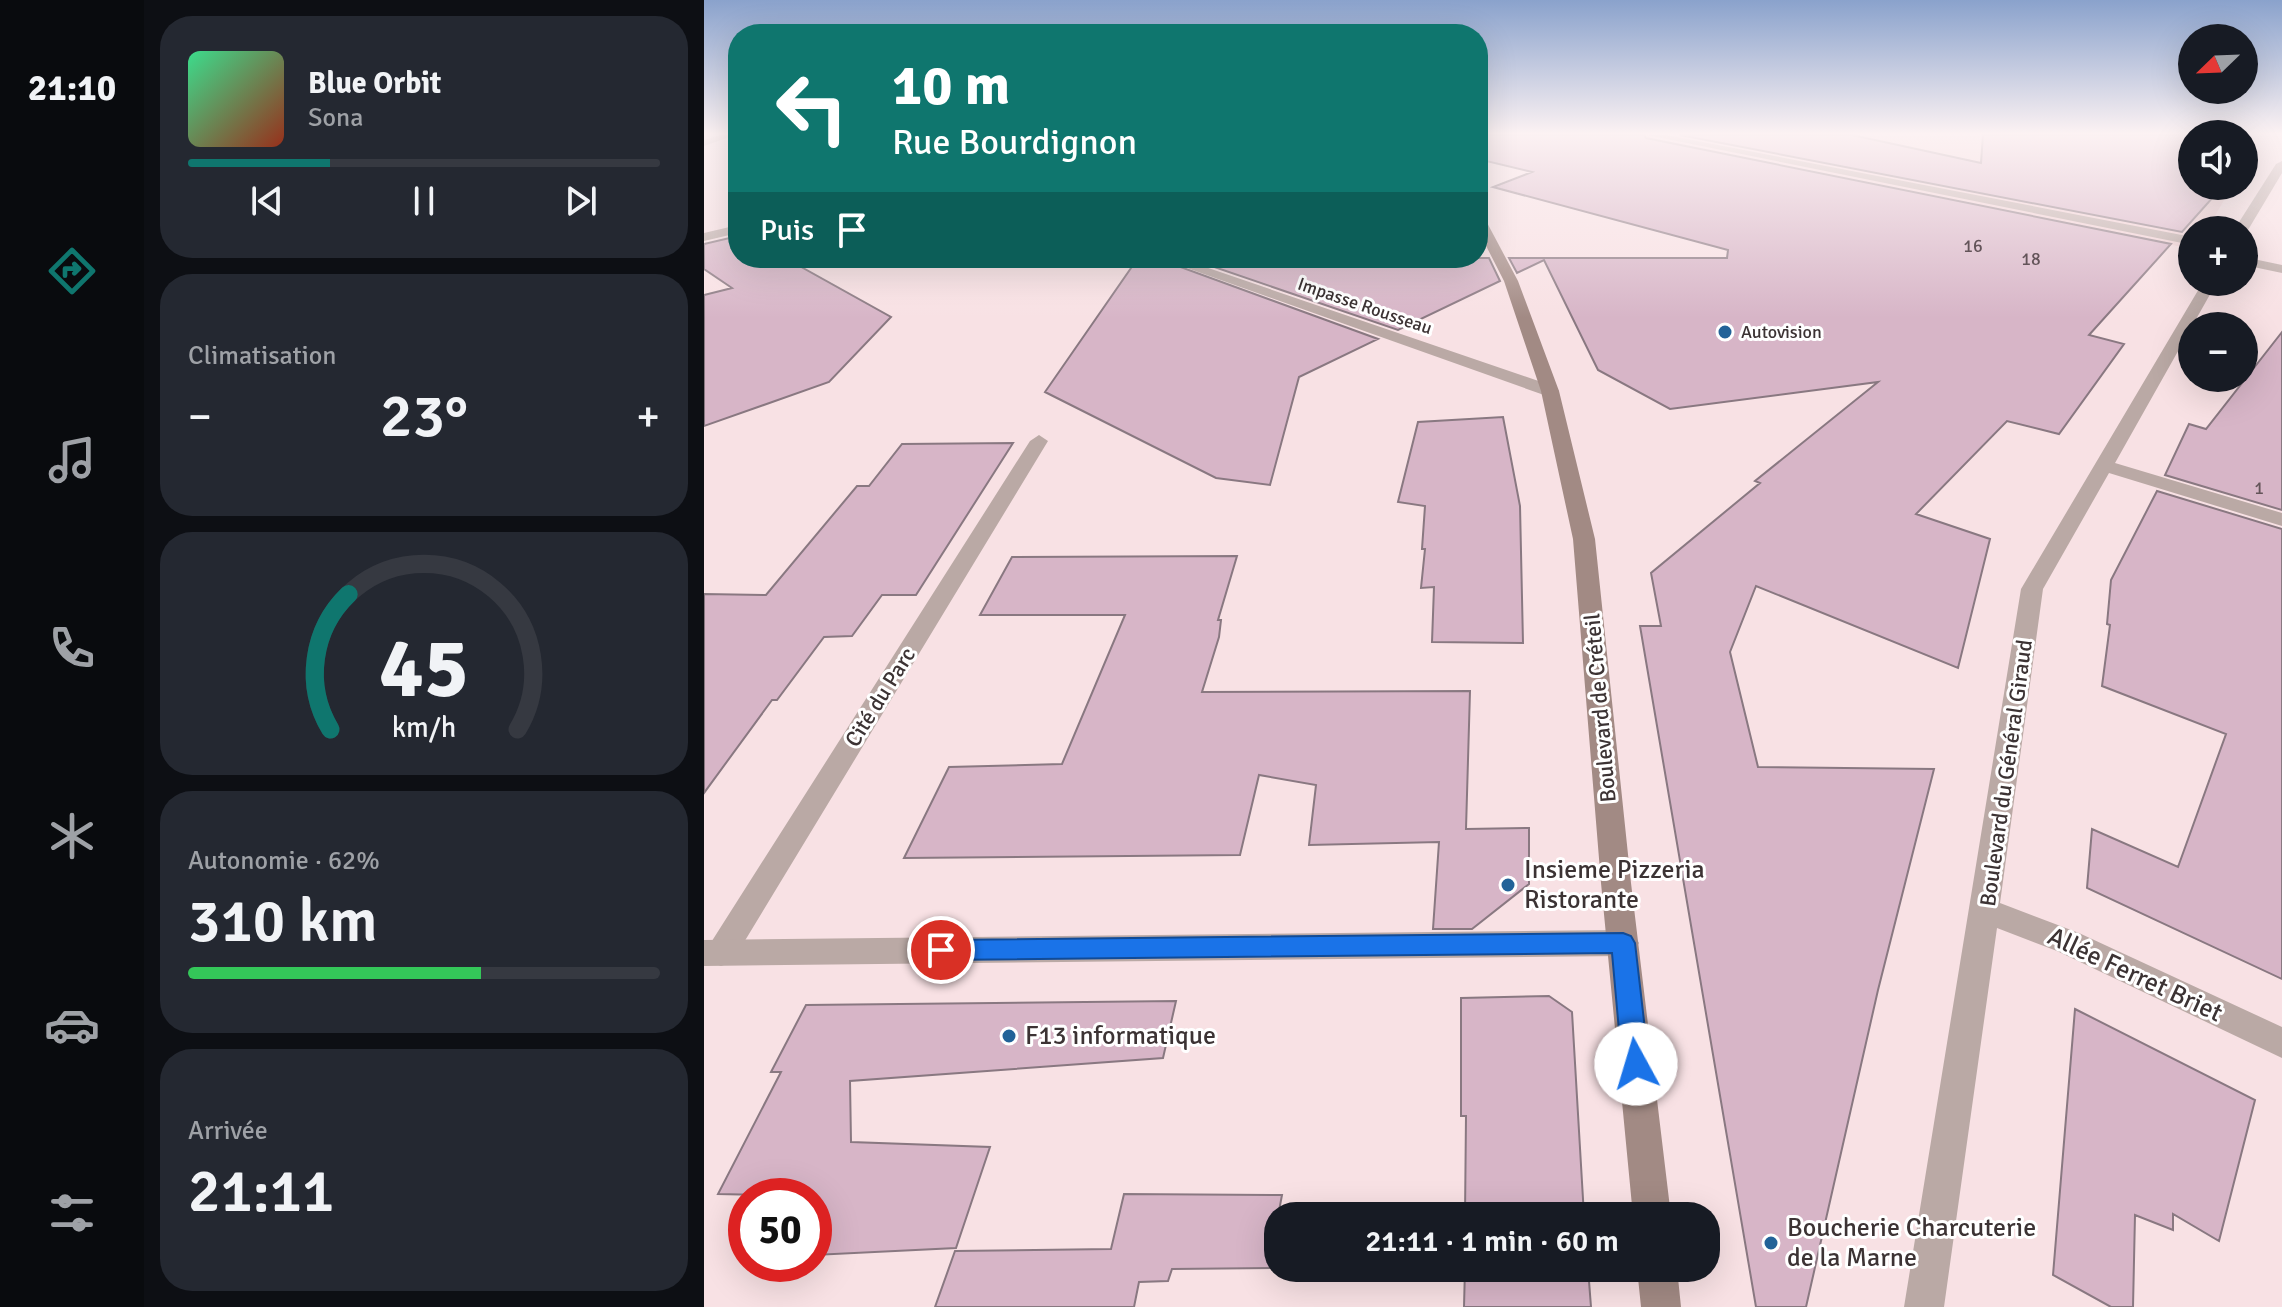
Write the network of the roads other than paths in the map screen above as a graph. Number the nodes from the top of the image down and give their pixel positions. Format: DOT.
graph roads {
  1 [pos="1963,196"];
  2 [pos="2267,196"];
  3 [pos="2252,216"];
  4 [pos="728,231"];
  5 [pos="704,237"];
  6 [pos="1488,237"];
  7 [pos="2178,238"];
  8 [pos="2258,264"];
  9 [pos="1195,268"];
  10 [pos="2282,269"];
  11 [pos="2202,296"];
  12 [pos="1550,391"];
  13 [pos="1039,441"];
  14 [pos="2103,465"];
  15 [pos="2282,520"];
  16 [pos="1986,911"];
  17 [pos="1623,943"];
  18 [pos="713,953"];
  19 [pos="2282,1043"];
  20 [pos="1651,1202"];
  21 [pos="1658,1282"];
  22 [pos="1661,1307"];
  23 [pos="1924,1307"];
  1 -- 7 [label="street"];
  2 -- 3 [label="street"];
  4 -- 5 [label="street"];
  6 -- 12 [label="main road, Boulevard de Créteil"];
  8 -- 10 [label="street"];
  9 -- 12 [label="street, Impasse Rousseau"];
  11 -- 14 [label="street, Boulevard du Général Giraud"];
  12 -- 17 [label="main road, Boulevard de Créteil"];
  13 -- 18 [label="street, Cité du Parc"];
  14 -- 15 [label="street"];
  14 -- 16 [label="street, Boulevard du Général Giraud"];
  16 -- 19 [label="street, Allée Ferret Briet"];
  16 -- 23 [label="street, Boulevard du Général Giraud"];
  17 -- 18 [label="street"];
  17 -- 20 [label="main road, Boulevard de Créteil"];
  21 -- 22 [label="main road"];
}
